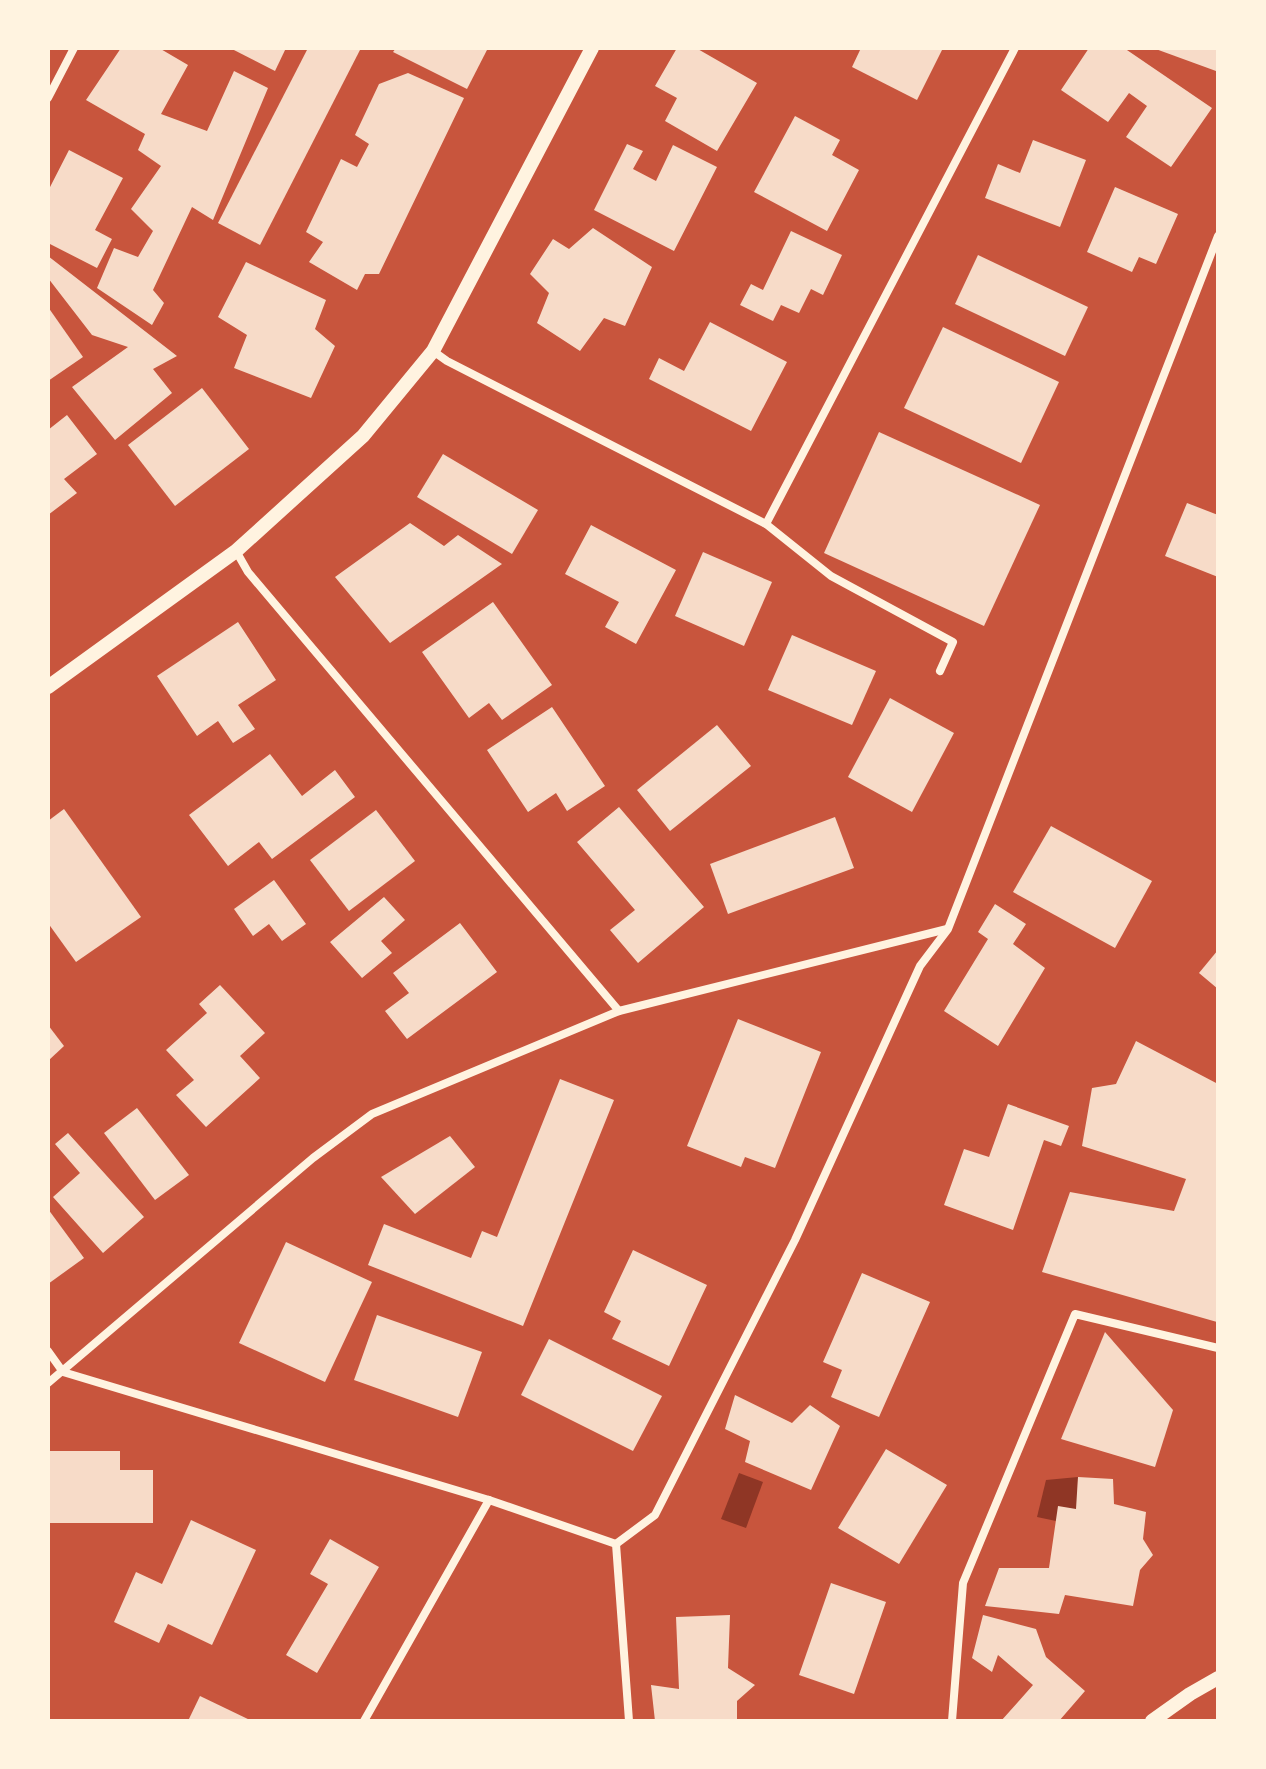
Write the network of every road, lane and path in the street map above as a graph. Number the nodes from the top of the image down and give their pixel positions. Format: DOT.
graph roads {
  1 [pos="74,48"];
  2 [pos="592,48"];
  3 [pos="1015,48"];
  4 [pos="48,98"];
  5 [pos="1218,236"];
  6 [pos="433,351"];
  7 [pos="766,524"];
  8 [pos="236,551"];
  9 [pos="940,671"];
  10 [pos="48,687"];
  11 [pos="948,929"];
  12 [pos="619,1011"];
  13 [pos="1218,1348"];
  14 [pos="48,1351"];
  15 [pos="63,1372"];
  16 [pos="48,1383"];
  17 [pos="489,1500"];
  18 [pos="616,1544"];
  19 [pos="1218,1678"];
  20 [pos="364,1721"];
  21 [pos="629,1721"];
  22 [pos="952,1721"];
  23 [pos="1152,1721"];
  1 -- 4 [label="street"];
  2 -- 6 [label="street"];
  3 -- 7 [label="street"];
  5 -- 11 [label="street"];
  6 -- 7 [label="street"];
  6 -- 8 [label="street"];
  7 -- 9 [label="street"];
  8 -- 10 [label="street"];
  8 -- 12 [label="street"];
  11 -- 12 [label="street"];
  11 -- 18 [label="street"];
  12 -- 15 [label="street"];
  13 -- 22 [label="street"];
  14 -- 15 [label="street"];
  15 -- 16 [label="street"];
  15 -- 17 [label="street"];
  17 -- 18 [label="street"];
  17 -- 20 [label="street"];
  18 -- 21 [label="street"];
  19 -- 23 [label="street"];
}
